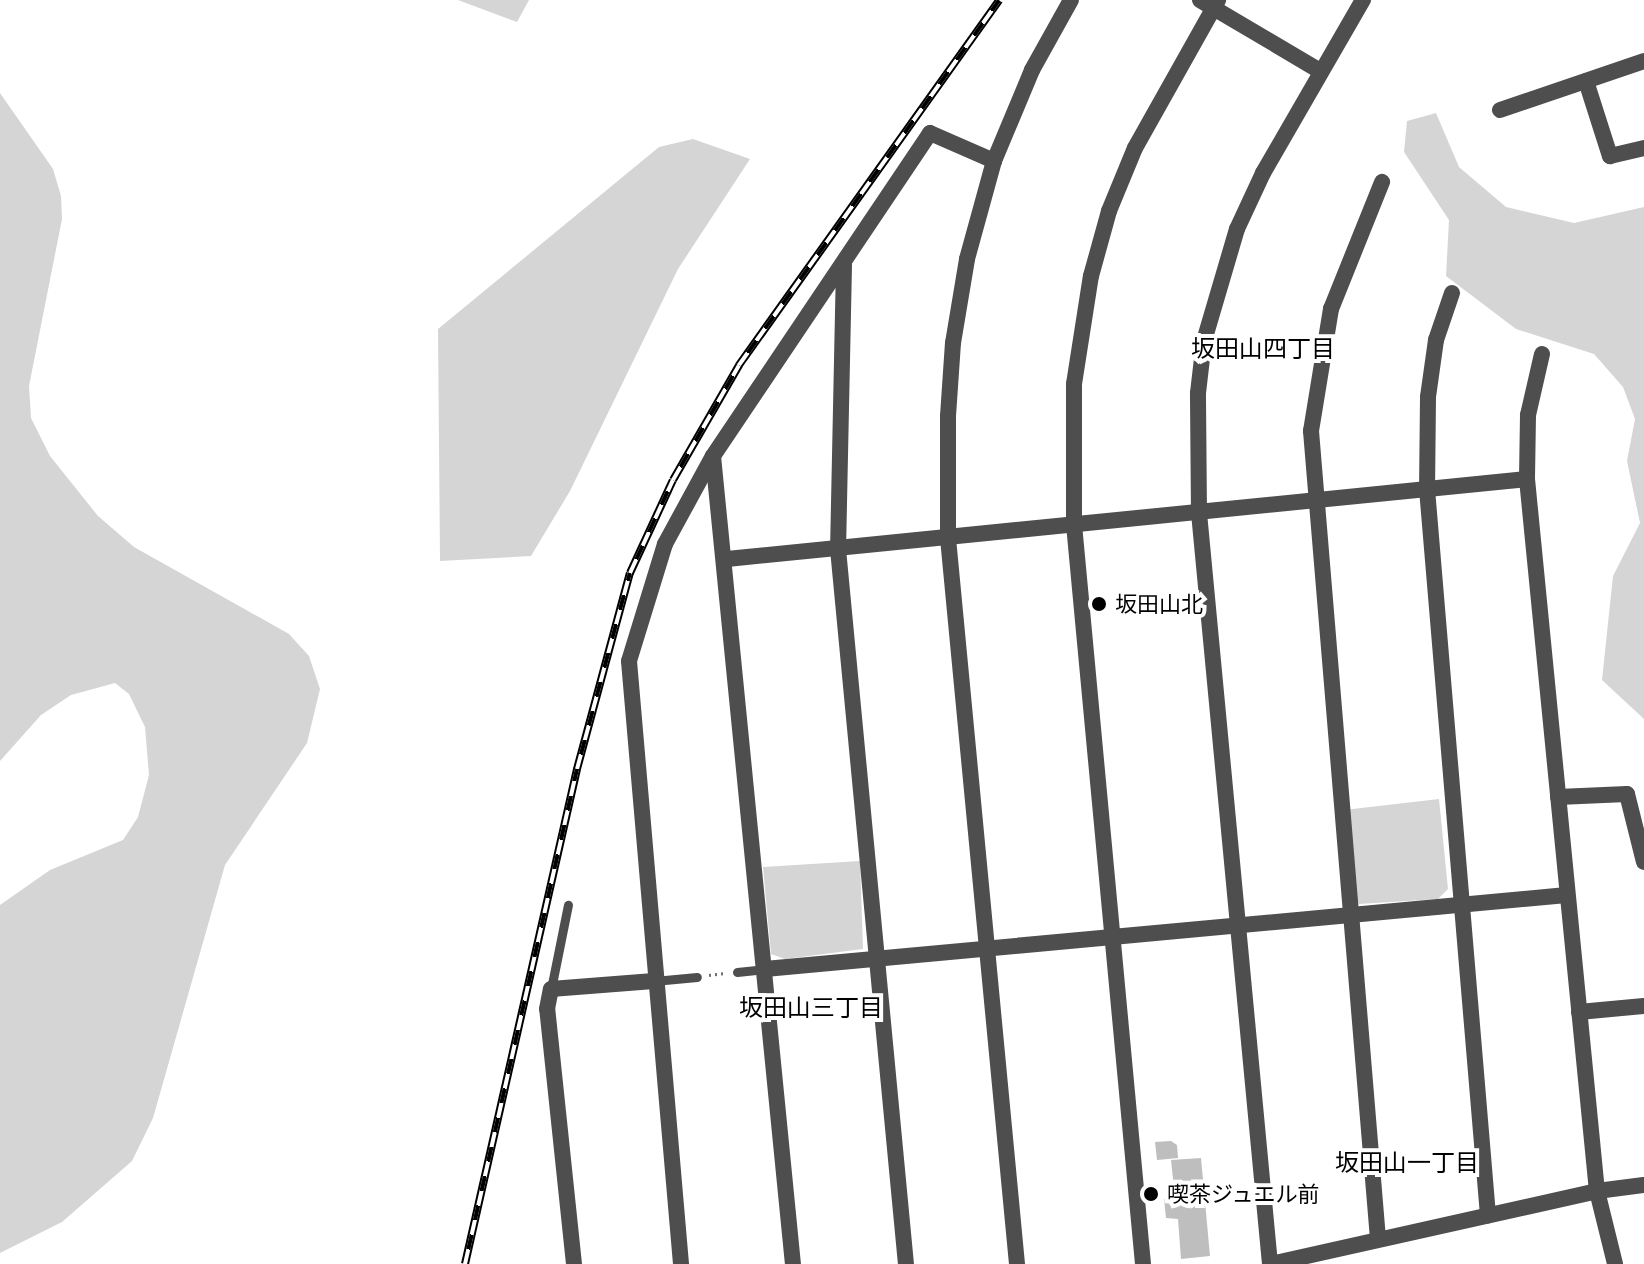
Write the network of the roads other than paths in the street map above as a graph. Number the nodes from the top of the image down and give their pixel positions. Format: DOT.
graph roads {
  1 [pos="1071,0"];
  2 [pos="1363,0"];
  3 [pos="1210,3"];
  4 [pos="1644,61"];
  5 [pos="1320,71"];
  6 [pos="1586,81"];
  7 [pos="1500,110"];
  8 [pos="1644,148"];
  9 [pos="994,161"];
  10 [pos="1382,182"];
  11 [pos="844,263"];
  12 [pos="1452,293"];
  13 [pos="1542,354"];
  14 [pos="713,456"];
  15 [pos="1527,479"];
  16 [pos="1427,489"];
  17 [pos="1313,500"];
  18 [pos="1199,513"];
  19 [pos="1074,525"];
  20 [pos="948,538"];
  21 [pos="838,549"];
  22 [pos="727,559"];
  23 [pos="1558,797"];
  24 [pos="1644,862"];
  25 [pos="1567,895"];
  26 [pos="1463,904"];
  27 [pos="568,905"];
  28 [pos="1349,914"];
  29 [pos="1237,924"];
  30 [pos="1114,935"];
  31 [pos="987,948"];
  32 [pos="875,958"];
  33 [pos="765,969"];
  34 [pos="737,972"];
  35 [pos="697,977"];
  36 [pos="654,981"];
  37 [pos="551,989"];
  38 [pos="1644,1006"];
  39 [pos="1579,1012"];
  40 [pos="1644,1185"];
  41 [pos="1597,1191"];
  42 [pos="1488,1215"];
  43 [pos="1378,1239"];
  44 [pos="574,1264"];
  45 [pos="681,1264"];
  46 [pos="793,1264"];
  47 [pos="906,1264"];
  48 [pos="1017,1264"];
  49 [pos="1143,1264"];
  50 [pos="1271,1264"];
  51 [pos="1615,1264"];
  1 -- 9 [label="street"];
  2 -- 5 [label="street"];
  3 -- 5 [label="street"];
  3 -- 19 [label="street"];
  4 -- 6 [label="street"];
  5 -- 18 [label="street"];
  6 -- 7 [label="street"];
  6 -- 8 [label="street"];
  9 -- 11 [label="street"];
  9 -- 20 [label="street"];
  10 -- 17 [label="street"];
  11 -- 14 [label="street"];
  11 -- 21 [label="street"];
  12 -- 16 [label="street"];
  13 -- 15 [label="street"];
  14 -- 22 [label="street"];
  14 -- 36 [label="street"];
  15 -- 16 [label="street"];
  15 -- 23 [label="street"];
  16 -- 17 [label="street"];
  16 -- 26 [label="street"];
  17 -- 18 [label="street"];
  17 -- 28 [label="street"];
  18 -- 19 [label="street"];
  18 -- 29 [label="street"];
  19 -- 20 [label="street"];
  19 -- 30 [label="street"];
  20 -- 21 [label="street"];
  20 -- 31 [label="street"];
  21 -- 22 [label="street"];
  21 -- 32 [label="street"];
  22 -- 33 [label="street"];
  23 -- 24 [label="street"];
  23 -- 25 [label="street"];
  25 -- 26 [label="street"];
  25 -- 39 [label="street"];
  26 -- 28 [label="street"];
  26 -- 42 [label="street"];
  27 -- 37 [label="lane"];
  28 -- 29 [label="street"];
  28 -- 43 [label="street"];
  29 -- 30 [label="street"];
  29 -- 50 [label="street"];
  30 -- 31 [label="street"];
  30 -- 49 [label="street"];
  31 -- 32 [label="street"];
  31 -- 48 [label="street"];
  32 -- 33 [label="street"];
  32 -- 47 [label="street"];
  33 -- 34 [label="lane"];
  33 -- 46 [label="street"];
  35 -- 36 [label="lane"];
  36 -- 37 [label="street"];
  36 -- 45 [label="street"];
  37 -- 44 [label="street"];
  38 -- 39 [label="street"];
  39 -- 41 [label="street"];
  40 -- 41 [label="street"];
  41 -- 42 [label="street"];
  41 -- 51 [label="street"];
  42 -- 43 [label="street"];
  43 -- 50 [label="street"];
}
